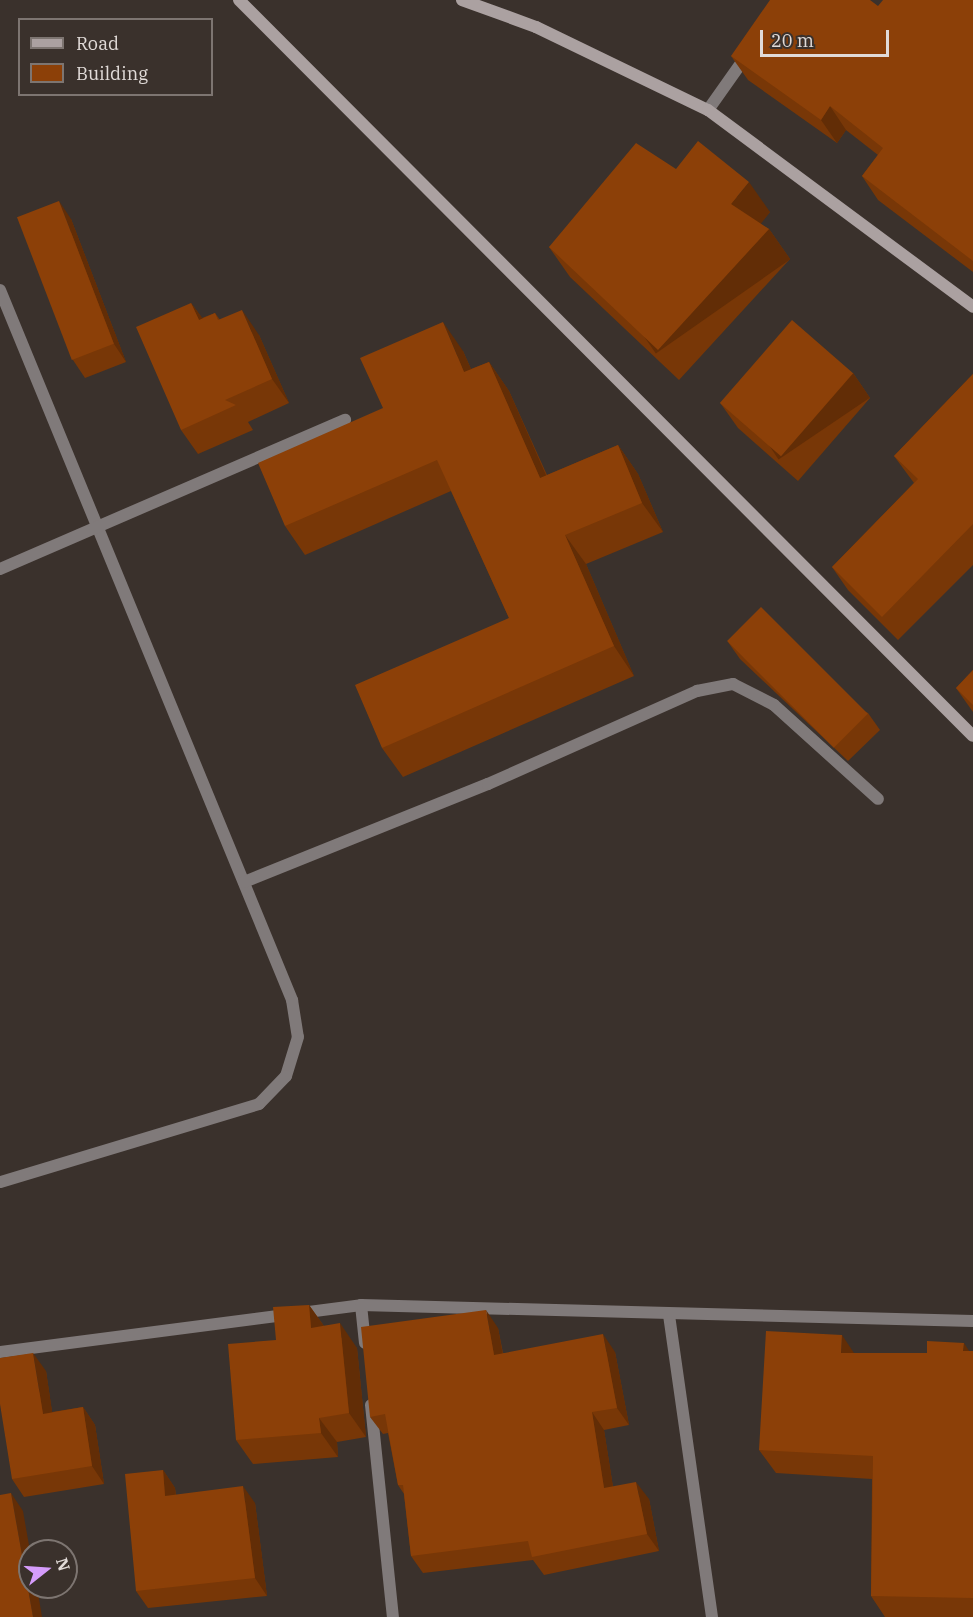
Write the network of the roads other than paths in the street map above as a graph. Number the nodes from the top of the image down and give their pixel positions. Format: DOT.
graph roads {
  1 [pos="239,0"];
  2 [pos="462,0"];
  3 [pos="754,46"];
  4 [pos="708,110"];
  5 [pos="0,290"];
  6 [pos="973,307"];
  7 [pos="345,420"];
  8 [pos="100,528"];
  9 [pos="0,569"];
  10 [pos="973,736"];
  11 [pos="878,799"];
  12 [pos="244,882"];
  13 [pos="0,1182"];
  14 [pos="361,1305"];
  15 [pos="669,1315"];
  16 [pos="973,1321"];
  17 [pos="0,1352"];
  18 [pos="367,1363"];
  19 [pos="370,1386"];
  20 [pos="393,1617"];
  21 [pos="712,1617"];
  1 -- 10 [label="street"];
  2 -- 4 [label="street"];
  3 -- 4 [label="street"];
  4 -- 6 [label="street"];
  5 -- 8 [label="street"];
  7 -- 8 [label="street"];
  8 -- 9 [label="street"];
  8 -- 12 [label="street"];
  11 -- 12 [label="street"];
  12 -- 13 [label="street"];
  14 -- 15 [label="street"];
  14 -- 17 [label="street"];
  14 -- 18 [label="street"];
  15 -- 16 [label="street"];
  15 -- 21 [label="street"];
  19 -- 20 [label="street"];
}
